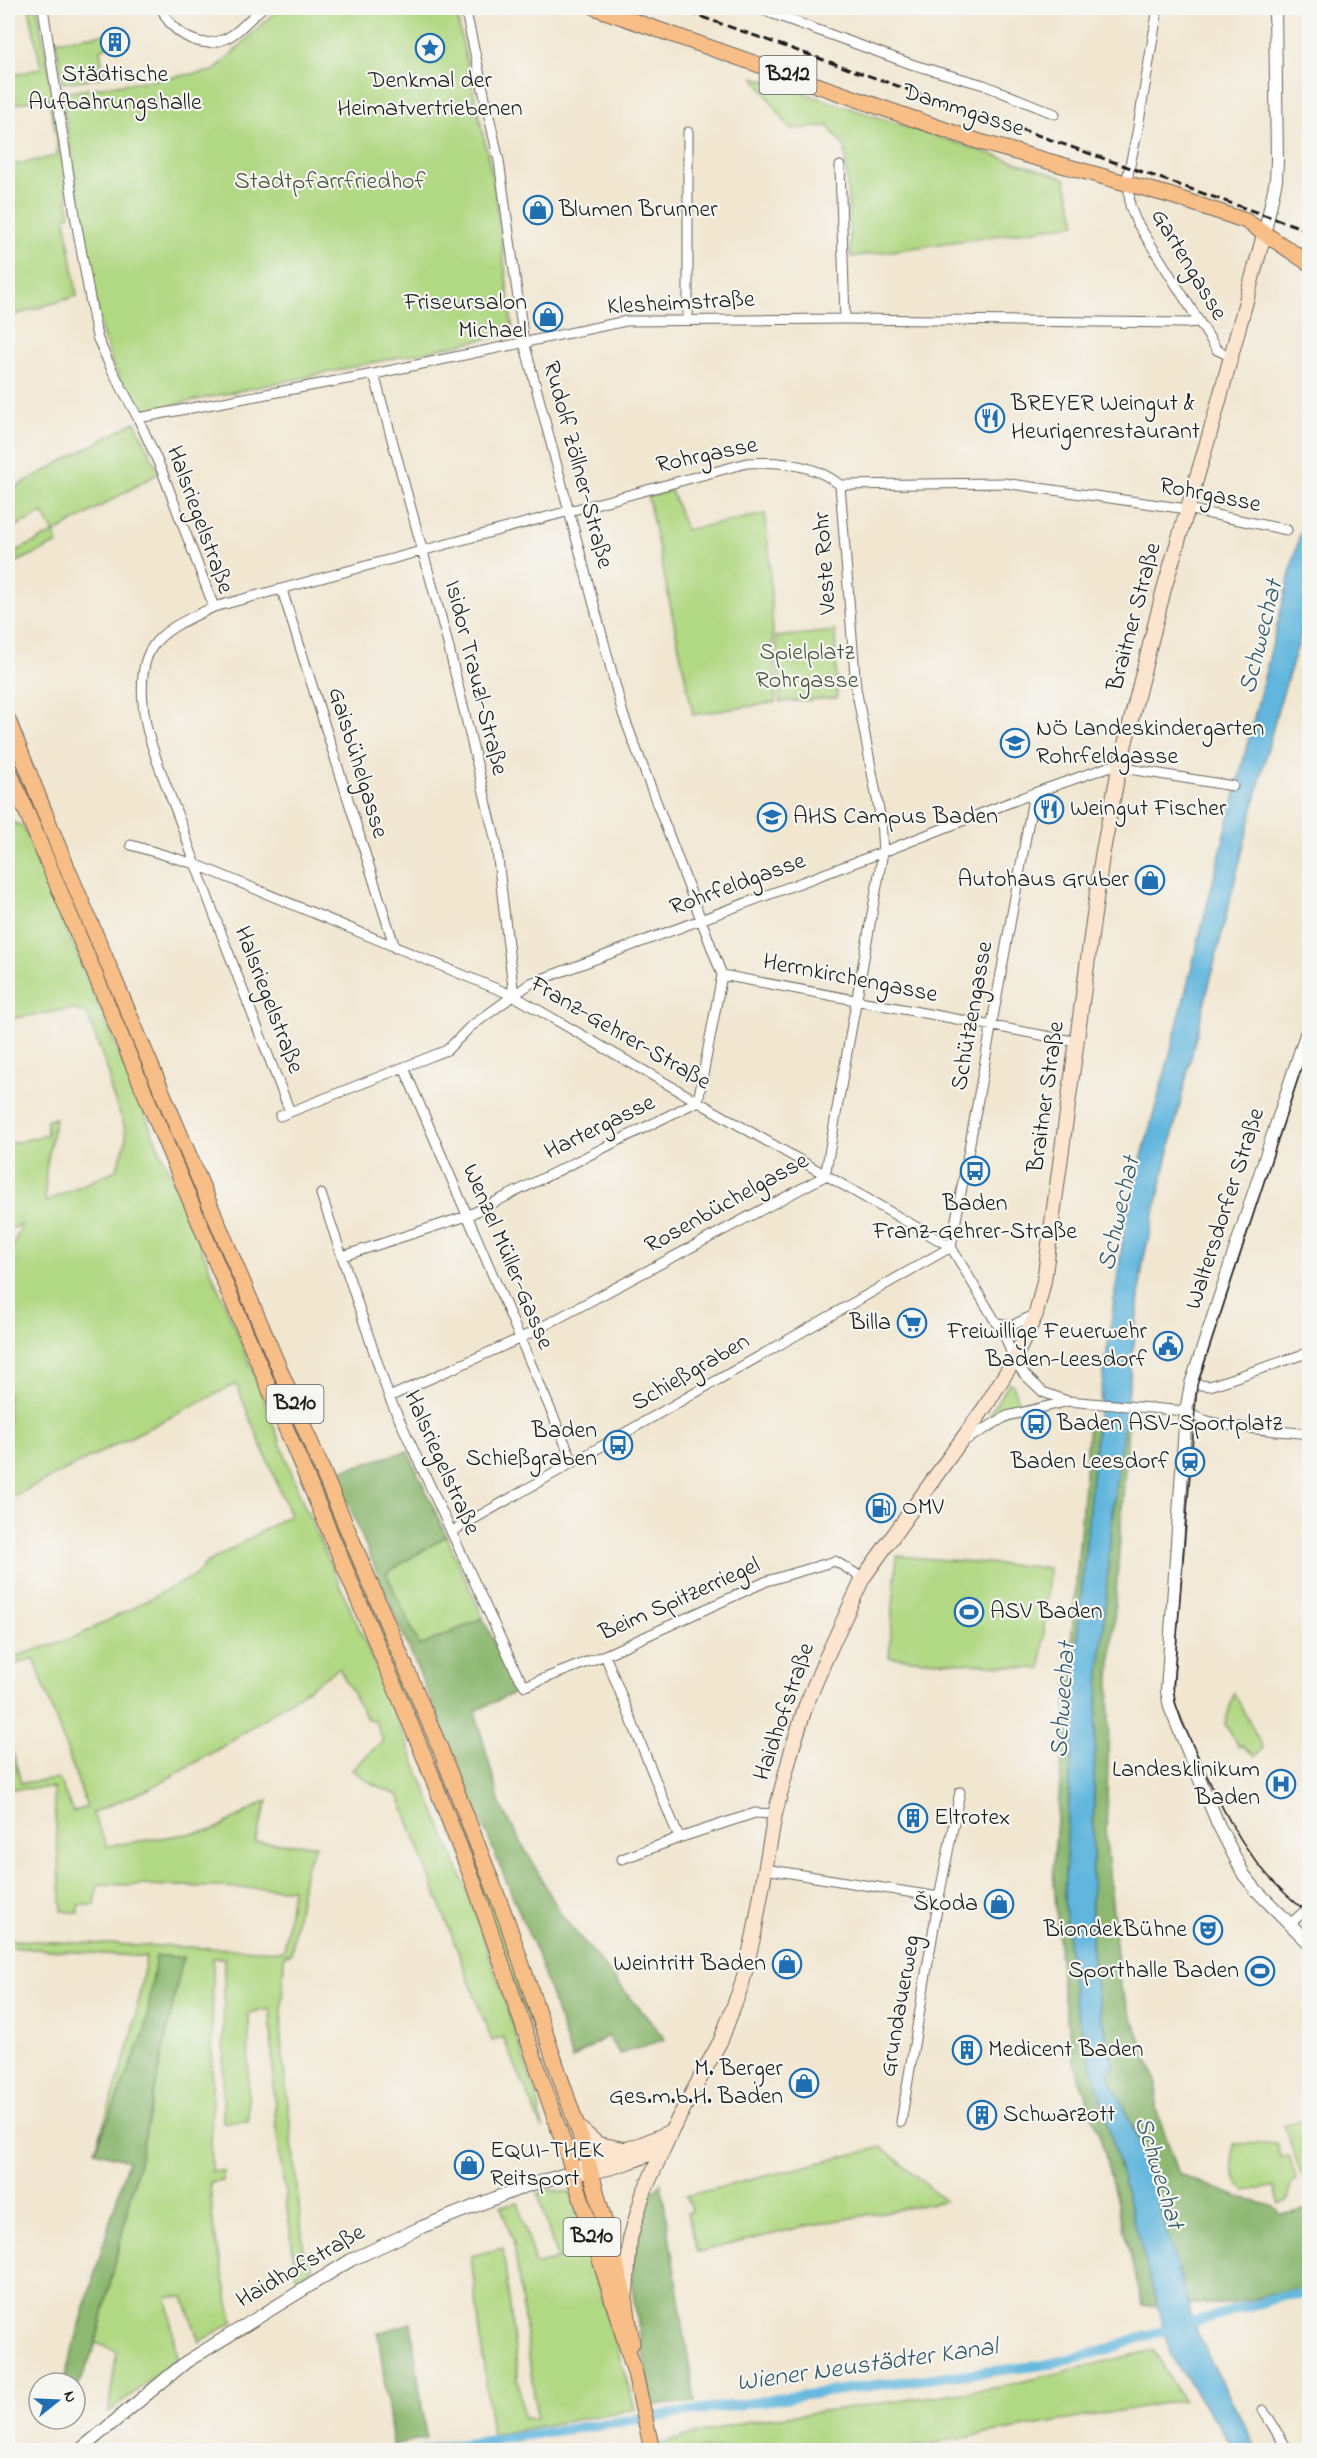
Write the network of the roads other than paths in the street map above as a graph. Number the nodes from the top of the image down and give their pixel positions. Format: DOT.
graph roads {
  1 [pos="43,8"];
  2 [pos="162,8"];
  3 [pos="262,8"];
  4 [pos="465,8"];
  5 [pos="596,8"];
  6 [pos="757,8"];
  7 [pos="1158,8"];
  8 [pos="1275,8"];
  9 [pos="1055,114"];
  10 [pos="687,132"];
  11 [pos="840,166"];
  12 [pos="1128,185"];
  13 [pos="1264,231"];
  14 [pos="1310,264"];
  15 [pos="845,319"];
  16 [pos="688,320"];
  17 [pos="1198,322"];
  18 [pos="524,342"];
  19 [pos="1230,356"];
  20 [pos="374,374"];
  21 [pos="138,418"];
  22 [pos="840,485"];
  23 [pos="1187,509"];
  24 [pos="569,510"];
  25 [pos="1287,530"];
  26 [pos="422,550"];
  27 [pos="282,590"];
  28 [pos="214,607"];
  29 [pos="8,720"];
  30 [pos="8,768"];
  31 [pos="1119,768"];
  32 [pos="1233,786"];
  33 [pos="1034,793"];
  34 [pos="130,845"];
  35 [pos="883,852"];
  36 [pos="195,864"];
  37 [pos="702,919"];
  38 [pos="395,948"];
  39 [pos="722,975"];
  40 [pos="514,996"];
  41 [pos="858,999"];
  42 [pos="1310,1022"];
  43 [pos="990,1026"];
  44 [pos="1078,1042"];
  45 [pos="1306,1047"];
  46 [pos="404,1068"];
  47 [pos="698,1101"];
  48 [pos="290,1112"];
  49 [pos="280,1116"];
  50 [pos="825,1176"];
  51 [pos="321,1194"];
  52 [pos="467,1216"];
  53 [pos="951,1247"];
  54 [pos="343,1256"];
  55 [pos="1036,1314"];
  56 [pos="996,1323"];
  57 [pos="521,1338"];
  58 [pos="1310,1352"];
  59 [pos="1014,1360"];
  60 [pos="1191,1384"];
  61 [pos="389,1397"];
  62 [pos="1067,1401"];
  63 [pos="1186,1411"];
  64 [pos="1310,1434"];
  65 [pos="956,1445"];
  66 [pos="573,1462"];
  67 [pos="451,1532"];
  68 [pos="863,1578"];
  69 [pos="605,1655"];
  70 [pos="517,1674"];
  71 [pos="960,1792"];
  72 [pos="775,1814"];
  73 [pos="679,1838"];
  74 [pos="622,1859"];
  75 [pos="765,1869"];
  76 [pos="939,1897"];
  77 [pos="1310,1906"];
  78 [pos="1290,1924"];
  79 [pos="1310,1944"];
  80 [pos="901,2122"];
  81 [pos="577,2126"];
  82 [pos="672,2130"];
  83 [pos="665,2146"];
  84 [pos="629,2149"];
  85 [pos="590,2167"];
  86 [pos="573,2172"];
  87 [pos="625,2298"];
  88 [pos="635,2373"];
  89 [pos="1263,2410"];
  90 [pos="80,2451"];
  91 [pos="652,2451"];
  92 [pos="1288,2451"];
  1 -- 21 [label="street, Halsriegelstraße"];
  2 -- 3 [label="street"];
  4 -- 18 [label="street, Rudolf Zöllner-Straße"];
  5 -- 12 [label="main road, Dammgasse / B212"];
  6 -- 9 [label="street"];
  7 -- 12 [label="street, Gartengasse"];
  8 -- 13 [label="street, Braitner Straße"];
  10 -- 16 [label="street"];
  11 -- 15 [label="street"];
  12 -- 13 [label="main road, Dammgasse / B212"];
  12 -- 17 [label="street, Gartengasse"];
  13 -- 14 [label="main road, Dammgasse / B212"];
  13 -- 19 [label="main road, Braitner Straße"];
  15 -- 16 [label="street, Klesheimstraße"];
  15 -- 17 [label="street, Klesheimstraße"];
  16 -- 18 [label="street, Klesheimstraße"];
  17 -- 19 [label="street, Gartengasse"];
  18 -- 20 [label="street, Klesheimstraße"];
  18 -- 24 [label="street, Rudolf Zöllner-Straße"];
  19 -- 23 [label="main road, Braitner Straße"];
  20 -- 21 [label="street, Klesheimstraße"];
  20 -- 26 [label="street, Isidor Trauzl-Straße"];
  21 -- 28 [label="street, Halsriegelstraße"];
  22 -- 23 [label="street, Rohrgasse"];
  22 -- 24 [label="street, Rohrgasse"];
  22 -- 35 [label="street, Veste Rohr"];
  23 -- 25 [label="street, Rohrgasse"];
  23 -- 31 [label="main road, Braitner Straße"];
  24 -- 26 [label="street, Rohrgasse"];
  24 -- 37 [label="street, Rudolf Zöllner-Straße"];
  26 -- 27 [label="street, Rohrgasse"];
  26 -- 40 [label="street, Isidor Trauzl-Straße"];
  27 -- 28 [label="street, Rohrgasse"];
  27 -- 38 [label="street, Gaisbühelgasse"];
  28 -- 36 [label="street, Halsriegelstraße"];
  29 -- 81 [label="main road, B210"];
  30 -- 86 [label="main road, B210"];
  31 -- 32 [label="street, Rohrfeldgasse"];
  31 -- 33 [label="street, Rohrfeldgasse"];
  31 -- 44 [label="main road, Braitner Straße"];
  33 -- 35 [label="street, Rohrfeldgasse"];
  33 -- 43 [label="street, Schützengasse"];
  34 -- 36 [label="street, Franz-Gehrer-Straße"];
  35 -- 37 [label="street, Rohrfeldgasse"];
  35 -- 41 [label="street, Rosenbüchelgasse"];
  36 -- 38 [label="street, Franz-Gehrer-Straße"];
  36 -- 48 [label="street, Halsriegelstraße"];
  37 -- 39 [label="street"];
  37 -- 40 [label="street, Rohrfeldgasse"];
  38 -- 40 [label="street, Franz-Gehrer-Straße"];
  39 -- 41 [label="street, Herrnkirchengasse"];
  39 -- 47 [label="street"];
  40 -- 46 [label="street, Rohrfeldgasse"];
  40 -- 47 [label="street, Franz-Gehrer-Straße"];
  41 -- 43 [label="street, Herrnkirchengasse"];
  41 -- 50 [label="street, Rosenbüchelgasse"];
  42 -- 45 [label="street, Waltersdorfer Straße"];
  43 -- 44 [label="street, Herrnkirchengasse"];
  43 -- 53 [label="street, Schützengasse"];
  44 -- 55 [label="main road, Braitner Straße"];
  45 -- 60 [label="street, Waltersdorfer Straße"];
  46 -- 48 [label="street, Rohrfeldgasse"];
  46 -- 52 [label="street, Wenzel Müller-Gasse"];
  47 -- 50 [label="street, Franz-Gehrer-Straße"];
  47 -- 52 [label="street, Hartergasse"];
  48 -- 49 [label="street, Rohrfeldgasse"];
  50 -- 53 [label="street, Franz-Gehrer-Straße"];
  50 -- 57 [label="street, Rosenbüchelgasse"];
  51 -- 54 [label="street, Halsriegelstraße"];
  52 -- 54 [label="street, Hartergasse"];
  52 -- 57 [label="street, Wenzel Müller-Gasse"];
  53 -- 56 [label="street, Franz-Gehrer-Straße"];
  53 -- 66 [label="street, Schießgraben"];
  54 -- 61 [label="street, Halsriegelstraße"];
  55 -- 56 [label="street"];
  55 -- 59 [label="main road, Braitner Straße"];
  56 -- 59 [label="street, Franz-Gehrer-Straße"];
  57 -- 61 [label="street, Rosenbüchelgasse"];
  57 -- 66 [label="street, Wenzel Müller-Gasse"];
  58 -- 60 [label="street"];
  59 -- 62 [label="street, Franz-Gehrer-Straße"];
  59 -- 65 [label="main road, Braitner Straße"];
  60 -- 63 [label="street, Waltersdorfer Straße"];
  61 -- 67 [label="street, Halsriegelstraße"];
  62 -- 63 [label="street"];
  62 -- 65 [label="street, Haidhofstraße"];
  63 -- 64 [label="street"];
  63 -- 78 [label="street, Waltersdorfer Straße"];
  65 -- 68 [label="main road, Haidhofstraße"];
  66 -- 67 [label="street, Schießgraben"];
  67 -- 70 [label="street, Halsriegelstraße"];
  68 -- 69 [label="street, Beim Spitzerriegel"];
  68 -- 72 [label="main road, Haidhofstraße"];
  69 -- 70 [label="street, Beim Spitzerriegel"];
  69 -- 73 [label="street"];
  71 -- 76 [label="street, Grundauerweg"];
  72 -- 73 [label="street"];
  72 -- 75 [label="main road, Haidhofstraße"];
  73 -- 74 [label="street"];
  75 -- 76 [label="street"];
  75 -- 82 [label="main road, Haidhofstraße"];
  76 -- 80 [label="street, Grundauerweg"];
  77 -- 78 [label="street"];
  78 -- 79 [label="street, Waltersdorfer Straße"];
  81 -- 84 [label="main road, Haidhofstraße"];
  81 -- 85 [label="main road, B210"];
  82 -- 83 [label="main road, Haidhofstraße"];
  82 -- 84 [label="main road, Haidhofstraße"];
  83 -- 85 [label="main road, Haidhofstraße"];
  83 -- 87 [label="main road, Haidhofstraße"];
  84 -- 85 [label="main road, Haidhofstraße"];
  85 -- 86 [label="main road, Haidhofstraße"];
  85 -- 87 [label="main road, B210"];
  86 -- 88 [label="main road, B210"];
  86 -- 90 [label="street, Haidhofstraße"];
  87 -- 88 [label="main road, B210"];
  88 -- 91 [label="main road, B210"];
  89 -- 92 [label="street"];
}
